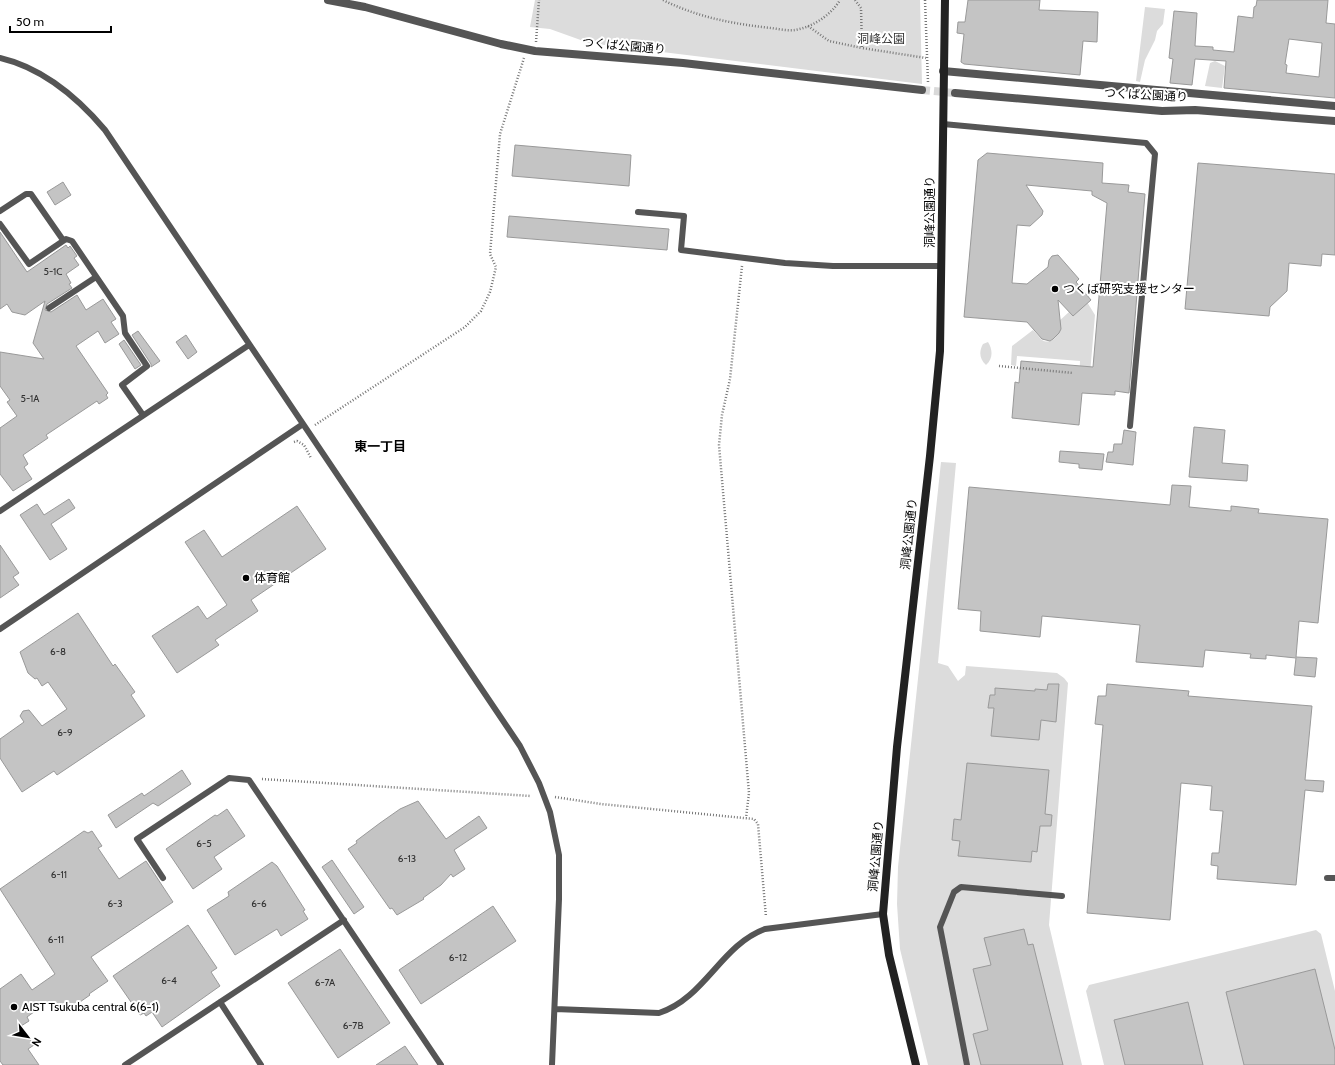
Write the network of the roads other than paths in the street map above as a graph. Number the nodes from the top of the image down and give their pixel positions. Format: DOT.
graph roads {
  1 [pos="328,0"];
  2 [pos="945,0"];
  3 [pos="0,58"];
  4 [pos="943,71"];
  5 [pos="925,88"];
  6 [pos="955,93"];
  7 [pos="1335,106"];
  8 [pos="1335,121"];
  9 [pos="943,124"];
  10 [pos="0,211"];
  11 [pos="638,212"];
  12 [pos="0,224"];
  13 [pos="64,240"];
  14 [pos="942,266"];
  15 [pos="96,277"];
  16 [pos="49,308"];
  17 [pos="249,345"];
  18 [pos="143,415"];
  19 [pos="303,424"];
  20 [pos="1130,426"];
  21 [pos="0,511"];
  22 [pos="0,628"];
  23 [pos="163,878"];
  24 [pos="1327,878"];
  25 [pos="1335,878"];
  26 [pos="1062,896"];
  27 [pos="883,914"];
  28 [pos="344,920"];
  29 [pos="220,1002"];
  30 [pos="555,1009"];
  31 [pos="126,1065"];
  32 [pos="260,1065"];
  33 [pos="441,1065"];
  34 [pos="552,1065"];
  35 [pos="916,1065"];
  36 [pos="966,1065"];
  1 -- 5 [label="street, つくば公園通り"];
  2 -- 4 [label="street, 洞峰公園通り"];
  3 -- 17 [label="lane"];
  4 -- 7 [label="street"];
  4 -- 9 [label="street, 洞峰公園通り"];
  6 -- 8 [label="street, つくば公園通り"];
  9 -- 14 [label="street, 洞峰公園通り"];
  9 -- 20 [label="lane"];
  10 -- 13 [label="lane"];
  11 -- 14 [label="lane"];
  12 -- 13 [label="lane"];
  13 -- 15 [label="lane"];
  14 -- 27 [label="street, 洞峰公園通り"];
  15 -- 16 [label="lane"];
  15 -- 18 [label="lane"];
  17 -- 18 [label="lane"];
  17 -- 19 [label="lane"];
  18 -- 21 [label="lane"];
  19 -- 22 [label="lane"];
  19 -- 30 [label="lane"];
  23 -- 28 [label="lane"];
  24 -- 25 [label="lane"];
  26 -- 36 [label="lane"];
  27 -- 30 [label="lane"];
  27 -- 35 [label="street, 洞峰公園通り"];
  28 -- 29 [label="lane"];
  28 -- 33 [label="lane"];
  29 -- 31 [label="lane"];
  29 -- 32 [label="lane"];
  30 -- 34 [label="lane"];
}
